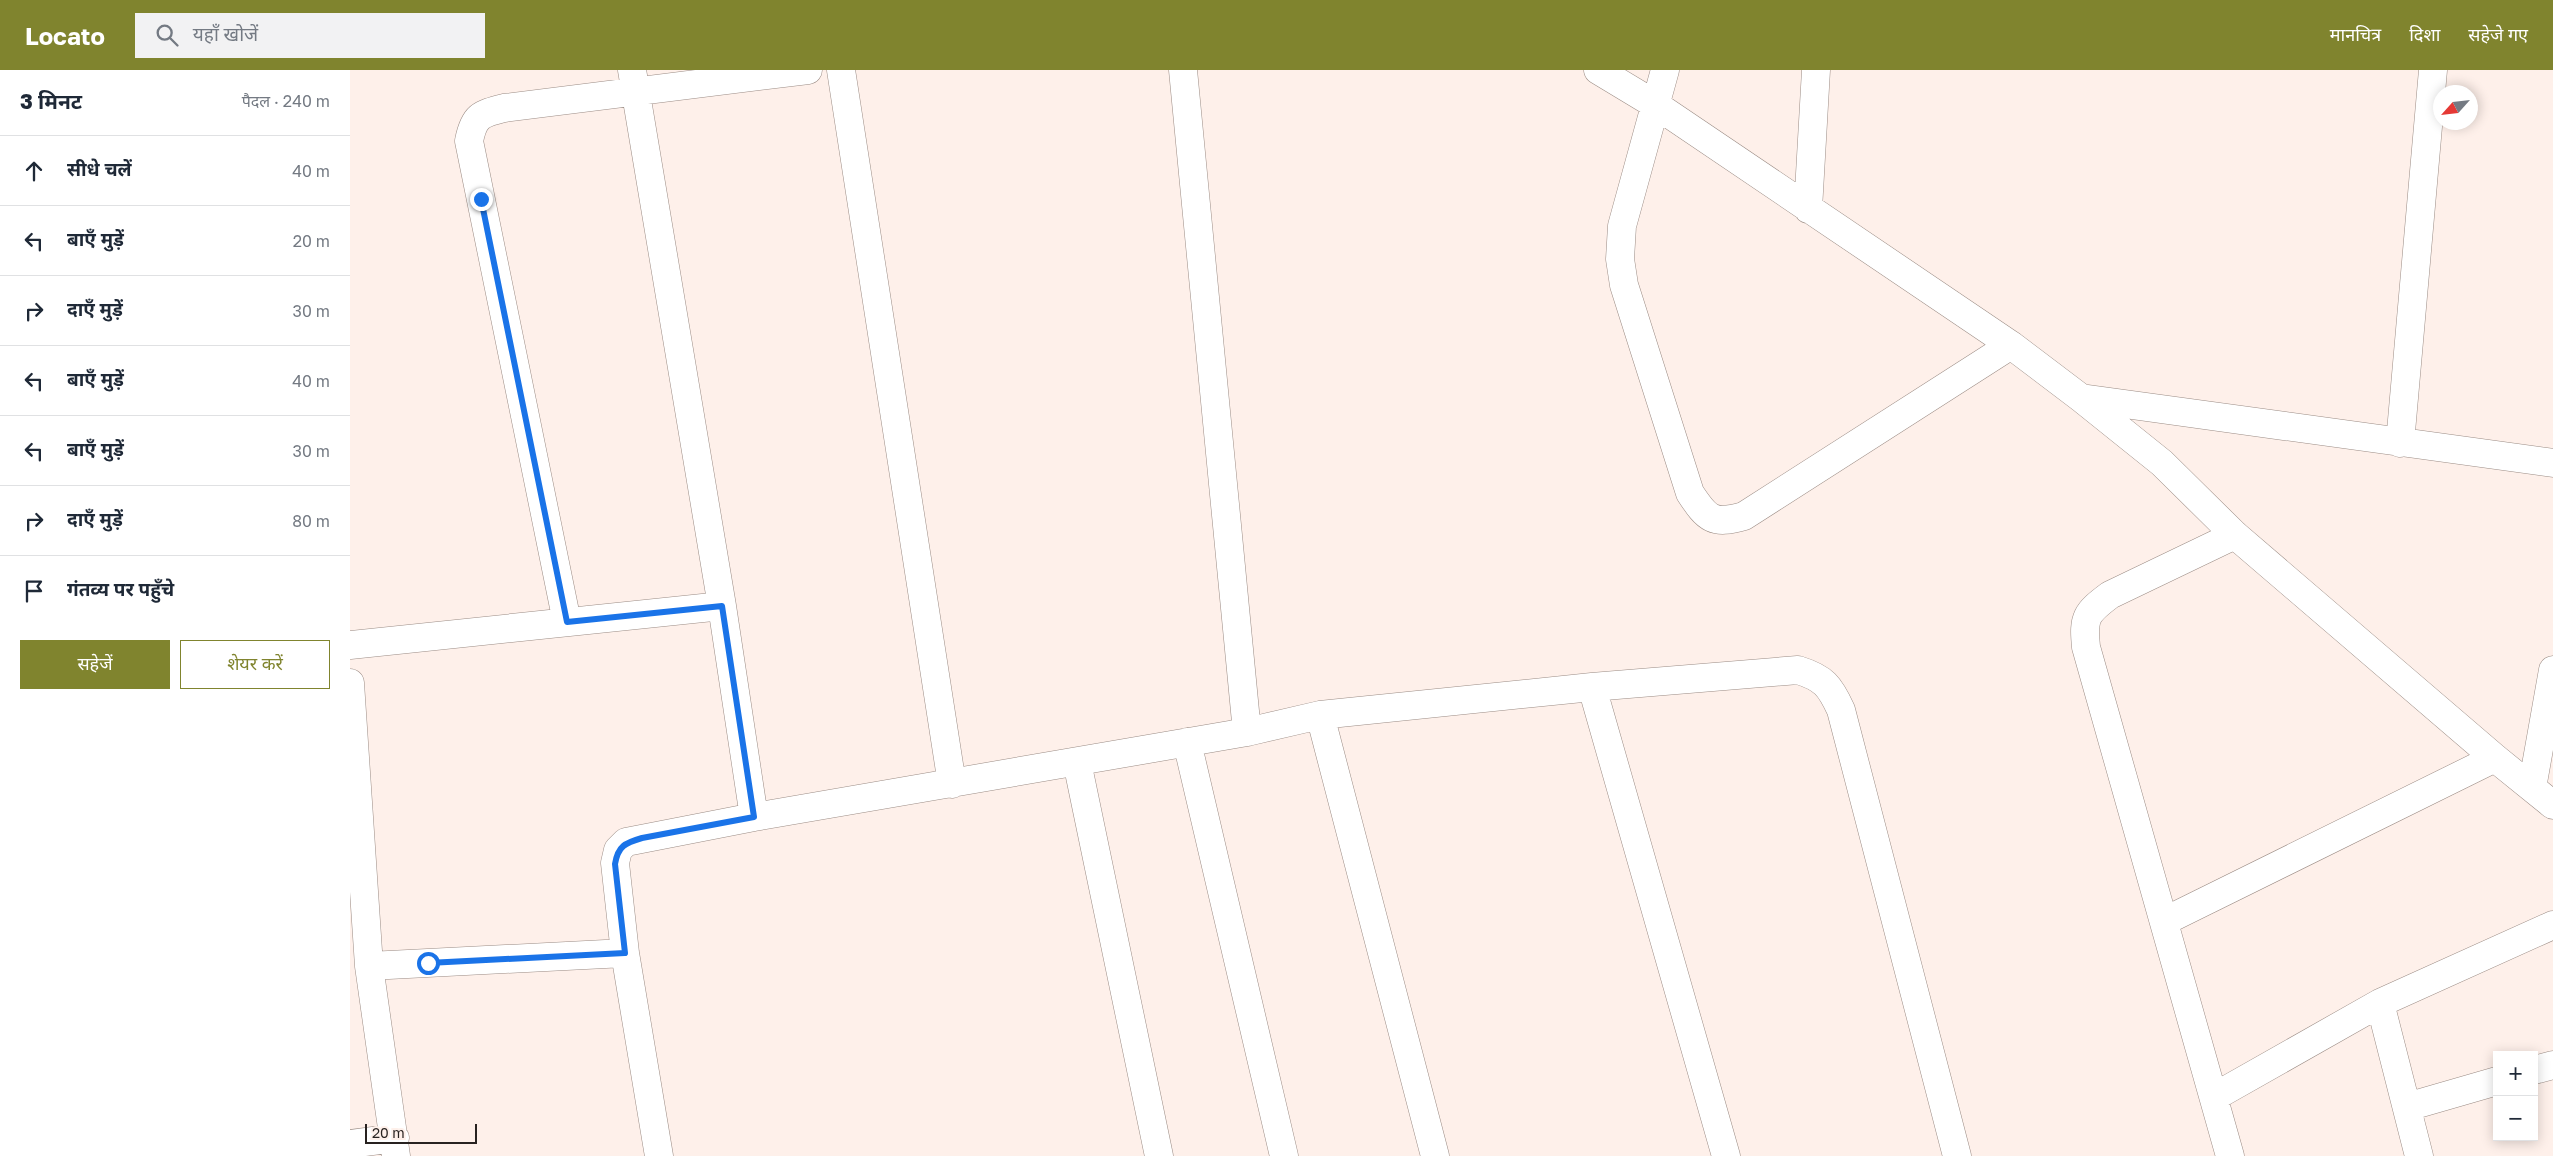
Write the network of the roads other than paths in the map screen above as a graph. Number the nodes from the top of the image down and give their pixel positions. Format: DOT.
graph roads {
  1 [pos="808,70"];
  2 [pos="841,70"];
  3 [pos="1183,70"];
  4 [pos="1598,70"];
  5 [pos="1665,70"];
  6 [pos="1816,70"];
  7 [pos="2432,70"];
  8 [pos="634,81"];
  9 [pos="1656,105"];
  10 [pos="1808,208"];
  11 [pos="2011,345"];
  12 [pos="2081,398"];
  13 [pos="2400,442"];
  14 [pos="2553,463"];
  15 [pos="2235,535"];
  16 [pos="722,606"];
  17 [pos="567,622"];
  18 [pos="350,645"];
  19 [pos="2553,670"];
  20 [pos="350,683"];
  21 [pos="1592,687"];
  22 [pos="1320,715"];
  23 [pos="1247,732"];
  24 [pos="1187,742"];
  25 [pos="2495,758"];
  26 [pos="1078,762"];
  27 [pos="353,766"];
  28 [pos="952,784"];
  29 [pos="2532,788"];
  30 [pos="2553,805"];
  31 [pos="754,817"];
  32 [pos="2165,921"];
  33 [pos="2553,925"];
  34 [pos="358,930"];
  35 [pos="625,953"];
  36 [pos="369,966"];
  37 [pos="2380,1003"];
  38 [pos="2553,1065"];
  39 [pos="2538,1069"];
  40 [pos="2493,1082"];
  41 [pos="2214,1096"];
  42 [pos="2408,1106"];
  43 [pos="350,1144"];
  44 [pos="395,1147"];
  45 [pos="659,1156"];
  46 [pos="1160,1156"];
  47 [pos="1284,1156"];
  48 [pos="1435,1156"];
  49 [pos="1726,1156"];
  50 [pos="1957,1156"];
  51 [pos="2230,1156"];
  52 [pos="2419,1156"];
  1 -- 8 [label="street"];
  2 -- 28 [label="street"];
  3 -- 23 [label="street"];
  4 -- 9 [label="street"];
  5 -- 9 [label="street"];
  6 -- 10 [label="street"];
  7 -- 13 [label="street"];
  8 -- 16 [label="street"];
  8 -- 17 [label="street"];
  9 -- 10 [label="street"];
  9 -- 11 [label="street"];
  10 -- 11 [label="street"];
  11 -- 12 [label="street"];
  12 -- 13 [label="street"];
  12 -- 15 [label="street"];
  13 -- 14 [label="street"];
  15 -- 25 [label="street"];
  15 -- 32 [label="street"];
  16 -- 17 [label="street"];
  16 -- 31 [label="street"];
  17 -- 18 [label="street"];
  19 -- 29 [label="street"];
  20 -- 27 [label="street"];
  21 -- 22 [label="street"];
  21 -- 49 [label="street"];
  21 -- 50 [label="street"];
  22 -- 23 [label="street"];
  22 -- 48 [label="street"];
  23 -- 24 [label="street"];
  24 -- 26 [label="street"];
  24 -- 47 [label="street"];
  25 -- 29 [label="street"];
  25 -- 32 [label="street"];
  26 -- 28 [label="street"];
  26 -- 46 [label="street"];
  27 -- 34 [label="street"];
  28 -- 31 [label="street"];
  29 -- 30 [label="street"];
  31 -- 35 [label="street"];
  32 -- 41 [label="street"];
  33 -- 37 [label="street"];
  34 -- 36 [label="street"];
  35 -- 36 [label="street"];
  35 -- 45 [label="street"];
  36 -- 44 [label="street"];
  37 -- 41 [label="street"];
  37 -- 42 [label="street"];
  38 -- 39 [label="street"];
  40 -- 42 [label="street"];
  41 -- 51 [label="street"];
  42 -- 52 [label="street"];
  43 -- 44 [label="street"];
}
